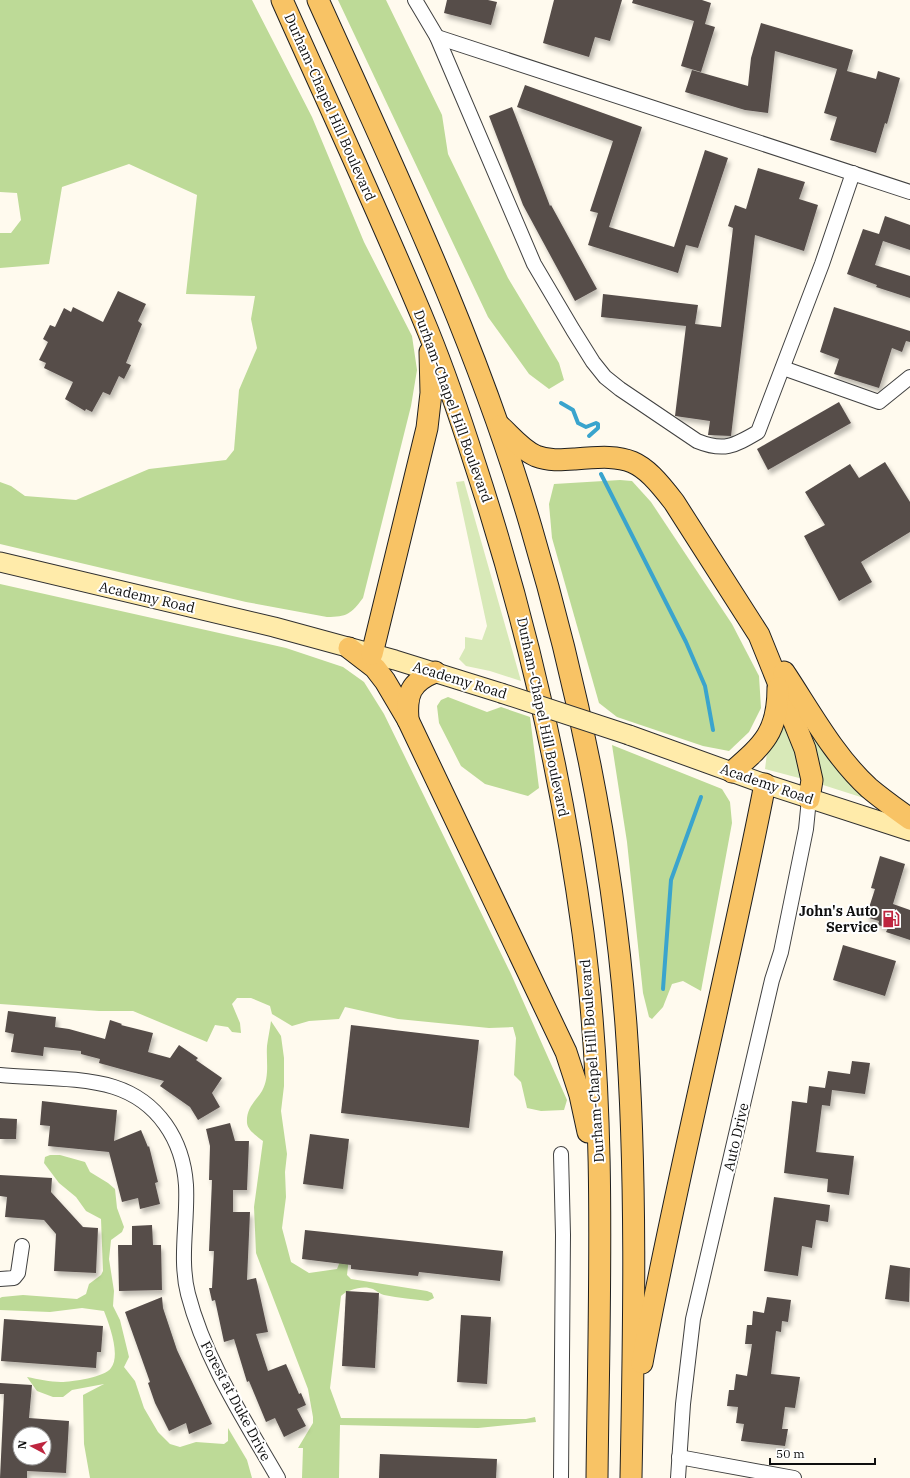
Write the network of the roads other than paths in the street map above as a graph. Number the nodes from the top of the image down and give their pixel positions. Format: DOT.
graph roads {
  1 [pos="282,0"];
  2 [pos="318,0"];
  3 [pos="415,0"];
  4 [pos="438,37"];
  5 [pos="853,173"];
  6 [pos="910,192"];
  7 [pos="428,332"];
  8 [pos="783,368"];
  9 [pos="910,377"];
  10 [pos="498,424"];
  11 [pos="0,562"];
  12 [pos="759,635"];
  13 [pos="349,648"];
  14 [pos="372,654"];
  15 [pos="435,672"];
  16 [pos="778,681"];
  17 [pos="408,720"];
  18 [pos="732,772"];
  19 [pos="765,784"];
  20 [pos="809,799"];
  21 [pos="910,819"];
  22 [pos="910,831"];
  23 [pos="0,1075"];
  24 [pos="561,1154"];
  25 [pos="600,1211"];
  26 [pos="22,1246"];
  27 [pos="0,1279"];
  28 [pos="632,1417"];
  29 [pos="679,1457"];
  30 [pos="278,1478"];
  31 [pos="561,1478"];
  32 [pos="597,1478"];
  33 [pos="631,1478"];
  34 [pos="678,1478"];
  35 [pos="794,1478"];
  1 -- 7 [label="main road, Durham-Chapel Hill Boulevard"];
  2 -- 10 [label="main road"];
  3 -- 4 [label="street"];
  4 -- 5 [label="street"];
  4 -- 8 [label="street"];
  5 -- 6 [label="street"];
  5 -- 8 [label="street"];
  7 -- 14 [label="main road"];
  7 -- 25 [label="main road, Durham-Chapel Hill Boulevard"];
  8 -- 9 [label="street"];
  10 -- 12 [label="main road"];
  10 -- 28 [label="main road"];
  11 -- 13 [label="main road, Academy Road"];
  12 -- 16 [label="main road"];
  12 -- 21 [label="main road"];
  13 -- 14 [label="main road, Academy Road"];
  13 -- 17 [label="main road"];
  14 -- 15 [label="main road, Academy Road"];
  15 -- 17 [label="main road"];
  15 -- 18 [label="main road, Academy Road, bridge"];
  16 -- 18 [label="main road"];
  16 -- 20 [label="main road"];
  17 -- 25 [label="main road"];
  18 -- 19 [label="main road, Academy Road"];
  19 -- 20 [label="main road, Academy Road"];
  19 -- 28 [label="main road"];
  20 -- 22 [label="main road, Academy Road"];
  20 -- 29 [label="street, Auto Drive"];
  23 -- 30 [label="street, Forest at Duke Drive"];
  24 -- 31 [label="street"];
  25 -- 32 [label="main road, Durham-Chapel Hill Boulevard"];
  26 -- 27 [label="street"];
  28 -- 33 [label="main road"];
  29 -- 34 [label="street, Auto Drive"];
  29 -- 35 [label="street"];
}
